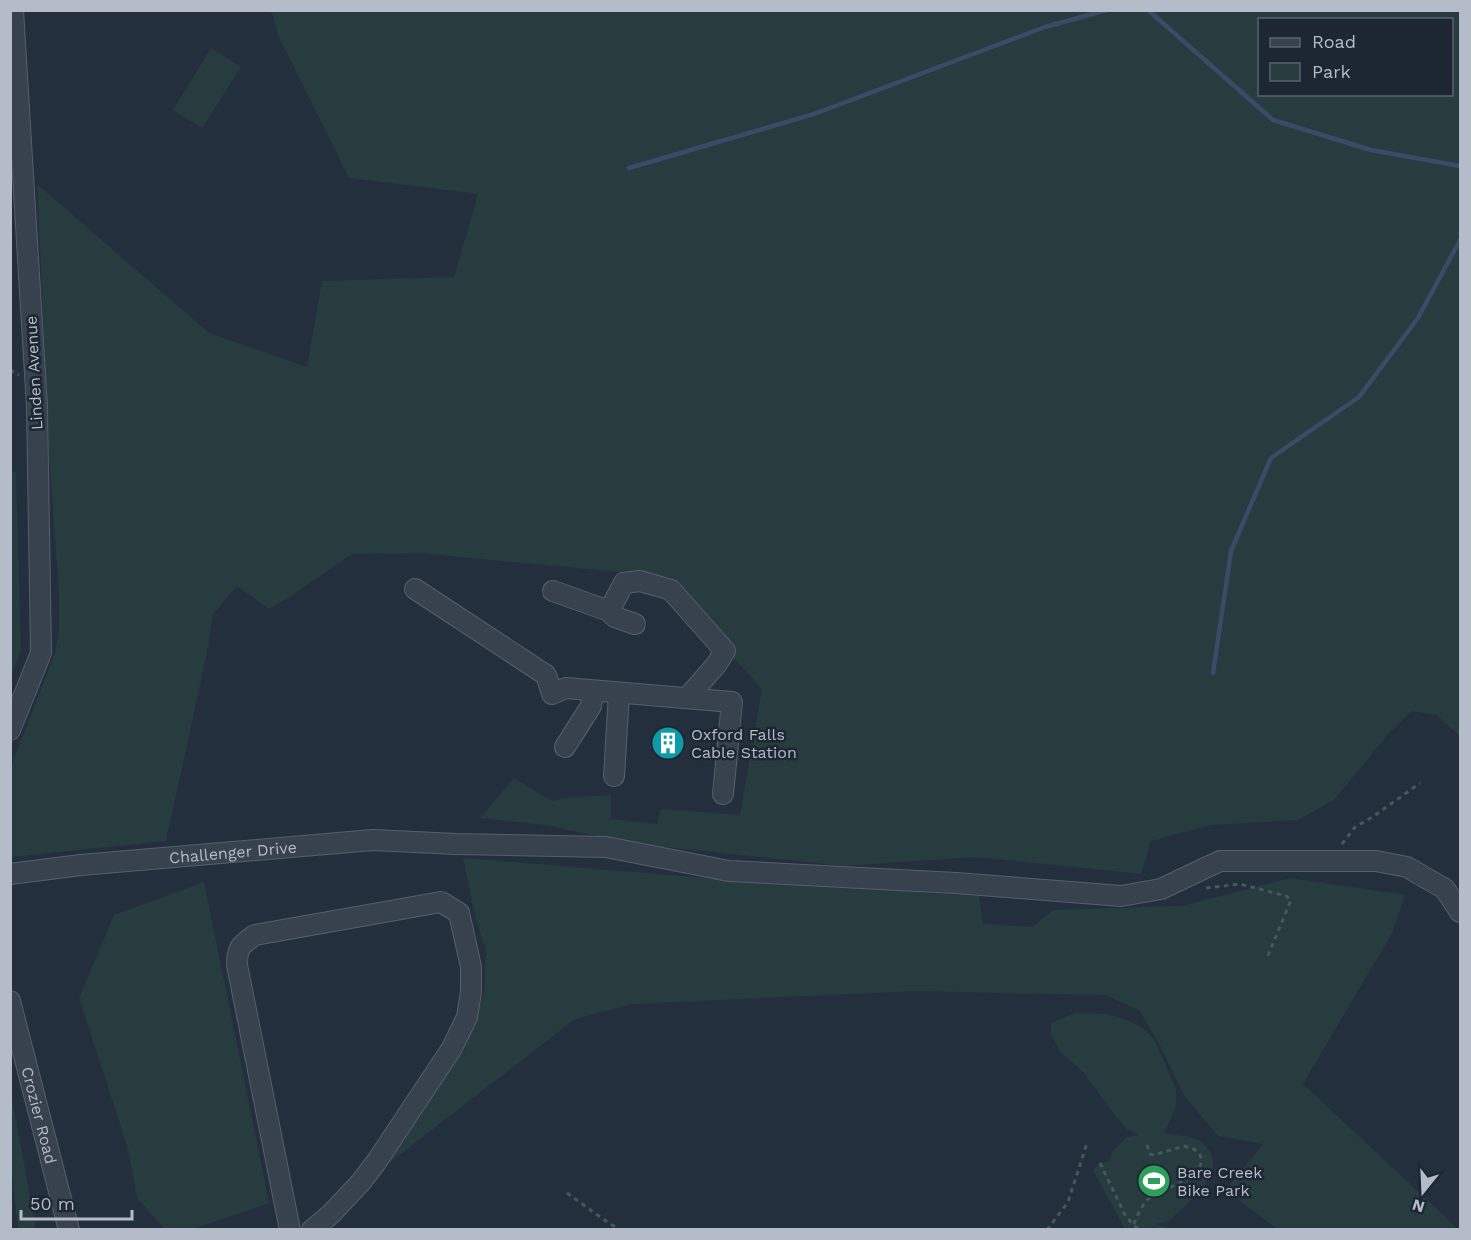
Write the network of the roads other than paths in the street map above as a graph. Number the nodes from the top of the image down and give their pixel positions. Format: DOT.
graph roads {
  1 [pos="13,10"];
  2 [pos="415,589"];
  3 [pos="553,591"];
  4 [pos="609,611"];
  5 [pos="635,624"];
  6 [pos="593,691"];
  7 [pos="618,693"];
  8 [pos="687,698"];
  9 [pos="10,730"];
  10 [pos="565,747"];
  11 [pos="614,776"];
  12 [pos="723,794"];
  13 [pos="10,874"];
  14 [pos="1461,912"];
  15 [pos="10,1001"];
  16 [pos="69,1230"];
  17 [pos="290,1230"];
  18 [pos="312,1230"];
  1 -- 9 [label="street, Linden Avenue"];
  2 -- 6 [label="street"];
  3 -- 4 [label="street"];
  4 -- 5 [label="street"];
  4 -- 8 [label="street"];
  6 -- 7 [label="street"];
  6 -- 10 [label="street"];
  7 -- 8 [label="street"];
  7 -- 11 [label="street"];
  8 -- 12 [label="street"];
  13 -- 14 [label="street, Challenger Drive"];
  15 -- 16 [label="street, Crozier Road"];
  17 -- 18 [label="street"];
}
